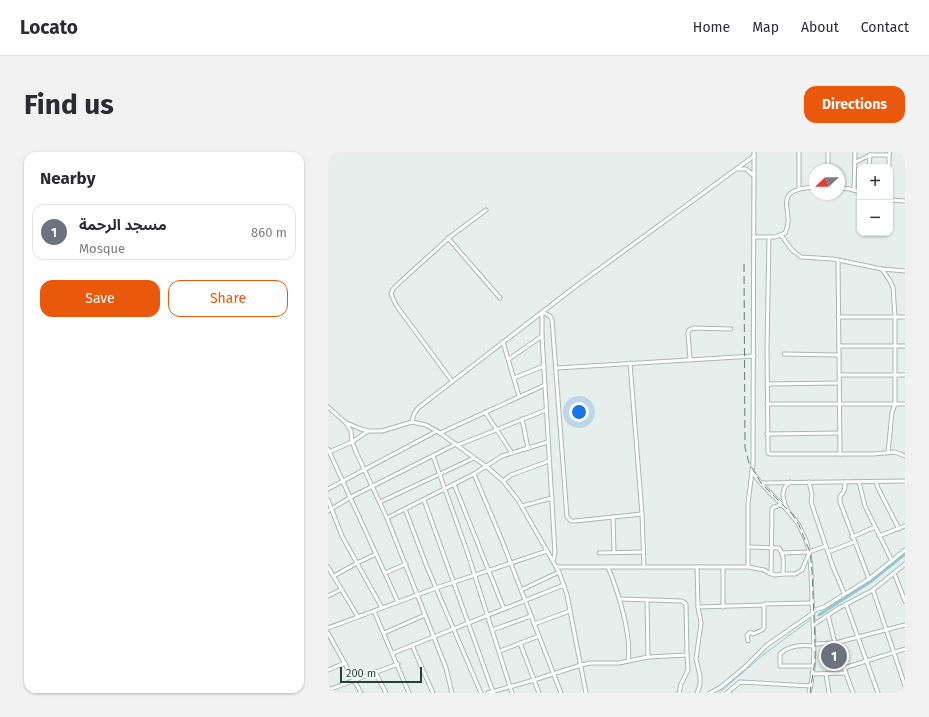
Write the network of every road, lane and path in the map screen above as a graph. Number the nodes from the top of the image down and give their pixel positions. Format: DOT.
graph roads {
  1 [pos="754,152"];
  2 [pos="799,152"];
  3 [pos="828,152"];
  4 [pos="855,152"];
  5 [pos="890,154"];
  6 [pos="870,155"];
  7 [pos="754,156"];
  8 [pos="854,163"];
  9 [pos="828,164"];
  10 [pos="869,164"];
  11 [pos="888,164"];
  12 [pos="736,169"];
  13 [pos="754,176"];
  14 [pos="809,188"];
  15 [pos="845,189"];
  16 [pos="799,190"];
  17 [pos="854,190"];
  18 [pos="857,191"];
  19 [pos="893,200"];
  20 [pos="905,201"];
  21 [pos="486,210"];
  22 [pos="781,235"];
  23 [pos="754,237"];
  24 [pos="769,237"];
  25 [pos="448,238"];
  26 [pos="838,260"];
  27 [pos="882,269"];
  28 [pos="905,271"];
  29 [pos="500,298"];
  30 [pos="542,312"];
  31 [pos="838,317"];
  32 [pos="895,317"];
  33 [pos="905,317"];
  34 [pos="731,329"];
  35 [pos="542,336"];
  36 [pos="503,342"];
  37 [pos="839,346"];
  38 [pos="895,346"];
  39 [pos="905,346"];
  40 [pos="784,354"];
  41 [pos="839,355"];
  42 [pos="754,356"];
  43 [pos="509,359"];
  44 [pos="690,359"];
  45 [pos="630,363"];
  46 [pos="544,366"];
  47 [pos="557,368"];
  48 [pos="839,375"];
  49 [pos="895,375"];
  50 [pos="905,375"];
  51 [pos="514,378"];
  52 [pos="452,381"];
  53 [pos="839,383"];
  54 [pos="767,384"];
  55 [pos="545,385"];
  56 [pos="519,396"];
  57 [pos="767,404"];
  58 [pos="839,404"];
  59 [pos="895,404"];
  60 [pos="905,404"];
  61 [pos="328,407"];
  62 [pos="546,410"];
  63 [pos="485,412"];
  64 [pos="522,418"];
  65 [pos="345,422"];
  66 [pos="412,422"];
  67 [pos="496,429"];
  68 [pos="368,431"];
  69 [pos="439,432"];
  70 [pos="767,434"];
  71 [pos="840,434"];
  72 [pos="352,442"];
  73 [pos="548,442"];
  74 [pos="457,445"];
  75 [pos="528,448"];
  76 [pos="328,451"];
  77 [pos="888,453"];
  78 [pos="512,454"];
  79 [pos="840,454"];
  80 [pos="433,456"];
  81 [pos="905,456"];
  82 [pos="474,458"];
  83 [pos="549,462"];
  84 [pos="487,467"];
  85 [pos="365,469"];
  86 [pos="752,471"];
  87 [pos="439,474"];
  88 [pos="474,474"];
  89 [pos="343,481"];
  90 [pos="503,481"];
  91 [pos="905,481"];
  92 [pos="790,482"];
  93 [pos="809,482"];
  94 [pos="844,482"];
  95 [pos="859,482"];
  96 [pos="876,482"];
  97 [pos="760,483"];
  98 [pos="454,484"];
  99 [pos="373,486"];
  100 [pos="328,489"];
  101 [pos="445,489"];
  102 [pos="351,497"];
  103 [pos="552,498"];
  104 [pos="328,500"];
  105 [pos="424,500"];
  106 [pos="380,502"];
  107 [pos="781,505"];
  108 [pos="522,506"];
  109 [pos="405,509"];
  110 [pos="330,510"];
  111 [pos="789,512"];
  112 [pos="642,514"];
  113 [pos="614,517"];
  114 [pos="387,518"];
  115 [pos="875,526"];
  116 [pos="905,526"];
  117 [pos="899,528"];
  118 [pos="880,536"];
  119 [pos="852,537"];
  120 [pos="854,542"];
  121 [pos="826,546"];
  122 [pos="748,547"];
  123 [pos="773,548"];
  124 [pos="905,550"];
  125 [pos="547,551"];
  126 [pos="614,552"];
  127 [pos="644,552"];
  128 [pos="809,552"];
  129 [pos="828,552"];
  130 [pos="599,553"];
  131 [pos="782,553"];
  132 [pos="376,554"];
  133 [pos="553,561"];
  134 [pos="892,561"];
  135 [pos="357,563"];
  136 [pos="510,563"];
  137 [pos="406,564"];
  138 [pos="905,564"];
  139 [pos="328,567"];
  140 [pos="608,567"];
  141 [pos="644,567"];
  142 [pos="697,567"];
  143 [pos="723,567"];
  144 [pos="748,567"];
  145 [pos="557,568"];
  146 [pos="488,570"];
  147 [pos="559,572"];
  148 [pos="894,573"];
  149 [pos="385,574"];
  150 [pos="771,574"];
  151 [pos="783,574"];
  152 [pos="474,575"];
  153 [pos="334,576"];
  154 [pos="869,579"];
  155 [pos="454,582"];
  156 [pos="564,585"];
  157 [pos="436,588"];
  158 [pos="342,589"];
  159 [pos="521,590"];
  160 [pos="873,590"];
  161 [pos="904,592"];
  162 [pos="844,593"];
  163 [pos="417,594"];
  164 [pos="328,596"];
  165 [pos="620,600"];
  166 [pos="647,600"];
  167 [pos="525,601"];
  168 [pos="905,601"];
  169 [pos="398,602"];
  170 [pos="812,603"];
  171 [pos="846,604"];
  172 [pos="764,606"];
  173 [pos="698,607"];
  174 [pos="723,607"];
  175 [pos="382,608"];
  176 [pos="504,609"];
  177 [pos="374,611"];
  178 [pos="570,611"];
  179 [pos="813,612"];
  180 [pos="425,615"];
  181 [pos="488,615"];
  182 [pos="828,615"];
  183 [pos="531,616"];
  184 [pos="358,617"];
  185 [pos="469,623"];
  186 [pos="534,624"];
  187 [pos="813,625"];
  188 [pos="905,625"];
  189 [pos="328,628"];
  190 [pos="453,628"];
  191 [pos="492,630"];
  192 [pos="886,630"];
  193 [pos="328,633"];
  194 [pos="384,633"];
  195 [pos="434,636"];
  196 [pos="539,636"];
  197 [pos="858,637"];
  198 [pos="748,641"];
  199 [pos="520,643"];
  200 [pos="835,643"];
  201 [pos="412,645"];
  202 [pos="814,645"];
  203 [pos="905,649"];
  204 [pos="500,651"];
  205 [pos="893,652"];
  206 [pos="393,653"];
  207 [pos="687,655"];
  208 [pos="648,657"];
  209 [pos="628,661"];
  210 [pos="866,661"];
  211 [pos="345,663"];
  212 [pos="328,664"];
  213 [pos="398,664"];
  214 [pos="581,665"];
  215 [pos="813,666"];
  216 [pos="844,668"];
  217 [pos="330,669"];
  218 [pos="375,672"];
  219 [pos="846,673"];
  220 [pos="554,674"];
  221 [pos="812,674"];
  222 [pos="826,674"];
  223 [pos="354,680"];
  224 [pos="534,680"];
  225 [pos="811,686"];
  226 [pos="905,686"];
  227 [pos="510,687"];
  228 [pos="328,690"];
  229 [pos="493,692"];
  230 [pos="361,693"];
  231 [pos="386,693"];
  232 [pos="409,693"];
  233 [pos="433,693"];
  234 [pos="452,693"];
  235 [pos="481,693"];
  236 [pos="488,693"];
  237 [pos="512,693"];
  238 [pos="539,693"];
  239 [pos="561,693"];
  240 [pos="586,693"];
  241 [pos="679,693"];
  242 [pos="697,693"];
  243 [pos="710,693"];
  244 [pos="727,693"];
  245 [pos="809,693"];
  246 [pos="829,693"];
  247 [pos="853,693"];
  248 [pos="878,693"];
  1 -- 7 [label="street"];
  2 -- 16 [label="street"];
  3 -- 9 [label="street"];
  4 -- 8 [label="street"];
  5 -- 6 [label="street"];
  5 -- 11 [label="street"];
  6 -- 8 [label="street"];
  6 -- 10 [label="street"];
  7 -- 12 [label="street"];
  7 -- 13 [label="street"];
  8 -- 17 [label="street"];
  12 -- 13 [label="street"];
  12 -- 30 [label="street"];
  13 -- 23 [label="street"];
  14 -- 16 [label="street"];
  15 -- 17 [label="street"];
  16 -- 22 [label="street"];
  17 -- 18 [label="street"];
  19 -- 20 [label="street"];
  21 -- 25 [label="street"];
  22 -- 24 [label="street"];
  22 -- 26 [label="street"];
  23 -- 24 [label="street"];
  23 -- 42 [label="street"];
  24 -- 54 [label="street"];
  25 -- 29 [label="street"];
  25 -- 52 [label="street"];
  26 -- 27 [label="street"];
  26 -- 31 [label="street"];
  27 -- 28 [label="street"];
  27 -- 32 [label="street"];
  30 -- 35 [label="street"];
  30 -- 36 [label="street"];
  30 -- 47 [label="street"];
  31 -- 32 [label="street"];
  31 -- 37 [label="street"];
  32 -- 33 [label="street"];
  32 -- 38 [label="street"];
  34 -- 44 [label="street"];
  35 -- 43 [label="street"];
  35 -- 46 [label="street"];
  36 -- 43 [label="street"];
  36 -- 52 [label="street"];
  37 -- 38 [label="street"];
  37 -- 41 [label="street"];
  38 -- 39 [label="street"];
  38 -- 49 [label="street"];
  40 -- 41 [label="street"];
  41 -- 48 [label="street"];
  42 -- 44 [label="street"];
  42 -- 86 [label="street"];
  43 -- 51 [label="street"];
  44 -- 45 [label="street"];
  45 -- 47 [label="street"];
  45 -- 112 [label="street"];
  46 -- 51 [label="street"];
  46 -- 55 [label="street"];
  47 -- 113 [label="street"];
  48 -- 49 [label="street"];
  48 -- 53 [label="street"];
  49 -- 50 [label="street"];
  49 -- 59 [label="street"];
  51 -- 56 [label="street"];
  52 -- 66 [label="street"];
  53 -- 54 [label="street"];
  53 -- 58 [label="street"];
  54 -- 57 [label="street"];
  55 -- 56 [label="street"];
  55 -- 62 [label="street"];
  56 -- 63 [label="street"];
  57 -- 58 [label="street"];
  57 -- 70 [label="street"];
  58 -- 59 [label="street"];
  58 -- 71 [label="street"];
  59 -- 60 [label="street"];
  59 -- 77 [label="street"];
  61 -- 65 [label="street"];
  62 -- 64 [label="street"];
  62 -- 73 [label="street"];
  63 -- 67 [label="street"];
  63 -- 69 [label="street"];
  64 -- 67 [label="street"];
  64 -- 75 [label="street"];
  65 -- 68 [label="street"];
  65 -- 72 [label="street"];
  66 -- 68 [label="street"];
  66 -- 69 [label="street"];
  67 -- 74 [label="street"];
  67 -- 78 [label="street"];
  68 -- 72 [label="street"];
  69 -- 74 [label="street"];
  69 -- 85 [label="street"];
  70 -- 71 [label="street"];
  70 -- 79 [label="street"];
  71 -- 79 [label="street"];
  72 -- 76 [label="street"];
  72 -- 85 [label="street"];
  73 -- 75 [label="street"];
  73 -- 83 [label="street"];
  74 -- 80 [label="street"];
  74 -- 82 [label="street"];
  75 -- 78 [label="street"];
  76 -- 89 [label="street"];
  77 -- 79 [label="street"];
  77 -- 81 [label="street"];
  78 -- 84 [label="street"];
  80 -- 87 [label="street"];
  80 -- 99 [label="street"];
  82 -- 84 [label="street"];
  82 -- 87 [label="street"];
  83 -- 90 [label="street"];
  83 -- 103 [label="street"];
  84 -- 88 [label="street"];
  84 -- 90 [label="street"];
  85 -- 89 [label="street"];
  85 -- 99 [label="street"];
  86 -- 97 [label="street"];
  86 -- 122 [label="street"];
  87 -- 101 [label="street"];
  87 -- 106 [label="street"];
  88 -- 98 [label="street"];
  88 -- 136 [label="street"];
  89 -- 100 [label="street"];
  89 -- 102 [label="street"];
  90 -- 108 [label="street"];
  91 -- 96 [label="street"];
  92 -- 93 [label="street"];
  92 -- 97 [label="street"];
  92 -- 111 [label="street"];
  93 -- 94 [label="street"];
  93 -- 121 [label="street"];
  94 -- 95 [label="street"];
  94 -- 119 [label="street"];
  95 -- 96 [label="street"];
  95 -- 115 [label="street"];
  96 -- 117 [label="street"];
  97 -- 107 [label="street"];
  98 -- 101 [label="street"];
  98 -- 146 [label="street"];
  99 -- 102 [label="street"];
  99 -- 106 [label="street"];
  101 -- 105 [label="street"];
  101 -- 152 [label="street"];
  102 -- 110 [label="street"];
  102 -- 132 [label="street"];
  103 -- 108 [label="street"];
  103 -- 133 [label="street"];
  104 -- 110 [label="street"];
  105 -- 109 [label="street"];
  105 -- 155 [label="street"];
  106 -- 114 [label="street"];
  107 -- 111 [label="street"];
  107 -- 123 [label="street"];
  108 -- 125 [label="street"];
  109 -- 114 [label="street"];
  109 -- 157 [label="street"];
  110 -- 135 [label="street"];
  111 -- 128 [label="street"];
  112 -- 113 [label="street"];
  112 -- 127 [label="street"];
  113 -- 126 [label="street"];
  114 -- 137 [label="street"];
  115 -- 118 [label="street"];
  115 -- 119 [label="street"];
  116 -- 117 [label="street"];
  117 -- 118 [label="street"];
  118 -- 134 [label="street"];
  119 -- 120 [label="street"];
  120 -- 129 [label="street"];
  120 -- 154 [label="street"];
  121 -- 128 [label="street"];
  121 -- 129 [label="street"];
  122 -- 123 [label="street"];
  122 -- 144 [label="street"];
  123 -- 131 [label="street"];
  123 -- 150 [label="street"];
  124 -- 134 [label="street"];
  125 -- 133 [label="street"];
  125 -- 136 [label="street"];
  126 -- 127 [label="street"];
  126 -- 130 [label="street"];
  127 -- 141 [label="street"];
  128 -- 131 [label="street"];
  128 -- 151 [label="street"];
  128 -- 170 [label="street"];
  129 -- 162 [label="street"];
  131 -- 151 [label="street"];
  132 -- 135 [label="street"];
  132 -- 149 [label="street"];
  133 -- 145 [label="street"];
  134 -- 154 [label="street"];
  135 -- 153 [label="street"];
  135 -- 175 [label="street"];
  136 -- 146 [label="street"];
  136 -- 159 [label="street"];
  137 -- 149 [label="street"];
  137 -- 163 [label="street"];
  138 -- 148 [label="street"];
  139 -- 153 [label="street"];
  140 -- 141 [label="street"];
  140 -- 145 [label="street"];
  140 -- 165 [label="street"];
  141 -- 142 [label="street"];
  142 -- 143 [label="street"];
  142 -- 173 [label="street"];
  143 -- 144 [label="street"];
  143 -- 174 [label="street"];
  144 -- 150 [label="street"];
  145 -- 147 [label="street"];
  146 -- 152 [label="street"];
  146 -- 176 [label="street"];
  147 -- 156 [label="street"];
  147 -- 159 [label="street"];
  148 -- 160 [label="street"];
  148 -- 161 [label="street"];
  149 -- 169 [label="street"];
  150 -- 151 [label="street"];
  152 -- 155 [label="street"];
  152 -- 181 [label="street"];
  153 -- 158 [label="street"];
  154 -- 162 [label="street"];
  155 -- 157 [label="street"];
  155 -- 185 [label="street"];
  156 -- 167 [label="street"];
  156 -- 178 [label="street"];
  157 -- 163 [label="street"];
  157 -- 190 [label="street"];
  158 -- 164 [label="street"];
  158 -- 184 [label="street"];
  159 -- 167 [label="street"];
  160 -- 171 [label="street"];
  160 -- 192 [label="street"];
  161 -- 168 [label="street"];
  162 -- 179 [label="street"];
  163 -- 169 [label="street"];
  163 -- 180 [label="street"];
  165 -- 166 [label="street"];
  165 -- 209 [label="street"];
  166 -- 207 [label="street"];
  166 -- 208 [label="street"];
  167 -- 176 [label="street"];
  167 -- 183 [label="street"];
  169 -- 175 [label="street"];
  170 -- 172 [label="street"];
  170 -- 179 [label="street"];
  171 -- 182 [label="street"];
  171 -- 197 [label="street"];
  172 -- 174 [label="street"];
  172 -- 198 [label="street"];
  173 -- 174 [label="street"];
  173 -- 242 [label="street"];
  175 -- 177 [label="street"];
  176 -- 181 [label="street"];
  177 -- 184 [label="street"];
  177 -- 194 [label="street"];
  178 -- 186 [label="street"];
  178 -- 214 [label="street"];
  179 -- 187 [label="street"];
  179 -- 243 [label="street"];
  180 -- 194 [label="street"];
  180 -- 195 [label="street"];
  181 -- 185 [label="street"];
  181 -- 191 [label="street"];
  182 -- 187 [label="street"];
  182 -- 200 [label="street"];
  183 -- 186 [label="street"];
  183 -- 191 [label="street"];
  184 -- 189 [label="street"];
  185 -- 190 [label="street"];
  185 -- 229 [label="street"];
  186 -- 196 [label="street"];
  187 -- 202 [label="street"];
  188 -- 192 [label="street"];
  190 -- 195 [label="street"];
  190 -- 235 [label="street"];
  191 -- 204 [label="street"];
  192 -- 197 [label="street"];
  192 -- 205 [label="street"];
  193 -- 211 [label="street"];
  194 -- 206 [label="street"];
  195 -- 201 [label="street"];
  195 -- 234 [label="street"];
  196 -- 199 [label="street"];
  196 -- 220 [label="street"];
  197 -- 200 [label="street"];
  197 -- 210 [label="street"];
  199 -- 204 [label="street"];
  199 -- 224 [label="street"];
  200 -- 202 [label="street"];
  200 -- 216 [label="street"];
  201 -- 206 [label="street"];
  201 -- 233 [label="street"];
  202 -- 215 [label="street"];
  202 -- 215 [label="street"];
  203 -- 205 [label="street"];
  204 -- 227 [label="street"];
  205 -- 210 [label="street"];
  205 -- 226 [label="street"];
  206 -- 213 [label="street"];
  207 -- 208 [label="street"];
  207 -- 241 [label="street"];
  208 -- 209 [label="street"];
  209 -- 214 [label="street"];
  210 -- 216 [label="street"];
  210 -- 248 [label="street"];
  211 -- 217 [label="street"];
  211 -- 223 [label="street"];
  212 -- 217 [label="street"];
  213 -- 218 [label="street"];
  213 -- 232 [label="street"];
  214 -- 220 [label="street"];
  214 -- 240 [label="street"];
  215 -- 221 [label="street"];
  216 -- 219 [label="street"];
  218 -- 223 [label="street"];
  218 -- 231 [label="street"];
  219 -- 222 [label="street"];
  219 -- 247 [label="street"];
  220 -- 224 [label="street"];
  220 -- 239 [label="street"];
  221 -- 222 [label="street"];
  221 -- 225 [label="street"];
  222 -- 246 [label="street"];
  223 -- 228 [label="street"];
  223 -- 230 [label="street"];
  224 -- 227 [label="street"];
  224 -- 238 [label="street"];
  225 -- 244 [label="street"];
  225 -- 245 [label="street"];
  227 -- 229 [label="street"];
  227 -- 237 [label="street"];
  229 -- 236 [label="street"];
}
